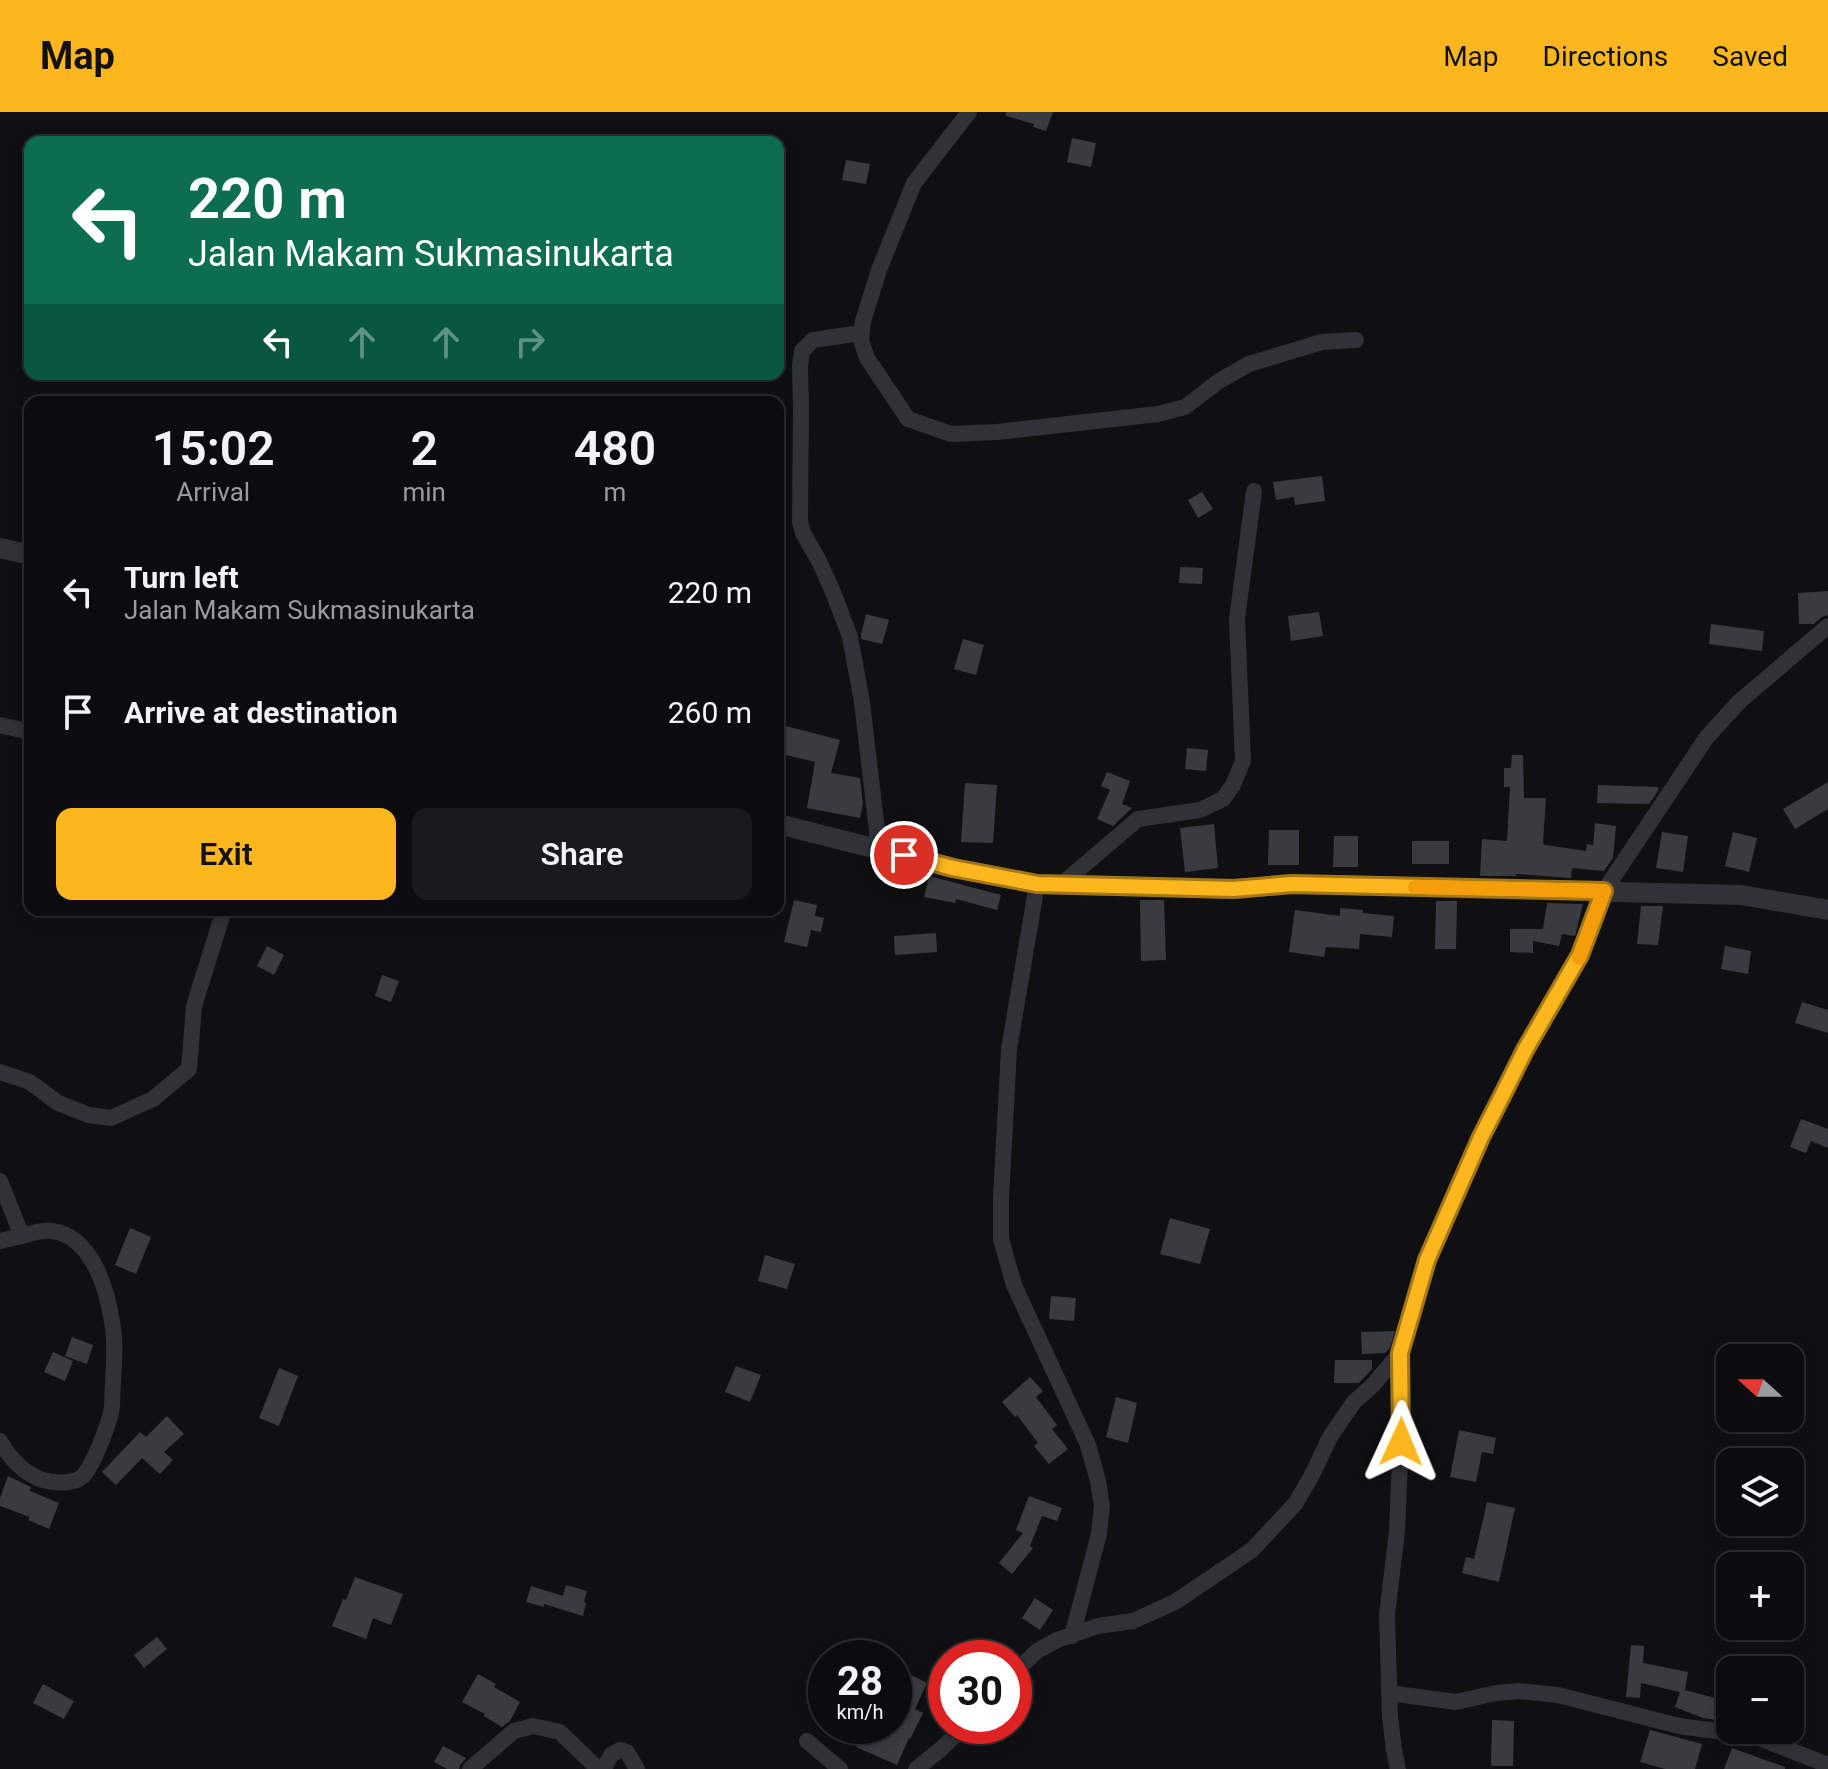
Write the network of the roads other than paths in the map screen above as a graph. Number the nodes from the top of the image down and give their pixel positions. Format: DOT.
graph roads {
  1 [pos="969,112"];
  2 [pos="861,333"];
  3 [pos="1356,340"];
  4 [pos="1254,491"];
  5 [pos="0,548"];
  6 [pos="24,554"];
  7 [pos="1828,626"];
  8 [pos="0,725"];
  9 [pos="24,731"];
  10 [pos="784,825"];
  11 [pos="879,848"];
  12 [pos="1063,883"];
  13 [pos="1037,884"];
  14 [pos="1604,891"];
  15 [pos="1828,910"];
  16 [pos="222,916"];
  17 [pos="0,1072"];
  18 [pos="0,1181"];
  19 [pos="22,1236"];
  20 [pos="0,1241"];
  21 [pos="1400,1353"];
  22 [pos="0,1441"];
  23 [pos="1072,1636"];
  24 [pos="1032,1656"];
  25 [pos="1389,1693"];
  26 [pos="807,1741"];
  27 [pos="946,1744"];
  28 [pos="1828,1765"];
  29 [pos="470,1769"];
  30 [pos="601,1769"];
  31 [pos="637,1769"];
  32 [pos="840,1769"];
  33 [pos="916,1769"];
  34 [pos="1398,1769"];
  1 -- 2 [label="street"];
  2 -- 3 [label="street"];
  2 -- 11 [label="street"];
  4 -- 12 [label="street"];
  5 -- 6 [label="street"];
  7 -- 14 [label="street"];
  8 -- 9 [label="street"];
  10 -- 11 [label="street"];
  11 -- 13 [label="street"];
  12 -- 13 [label="street"];
  12 -- 14 [label="street"];
  13 -- 23 [label="street"];
  14 -- 15 [label="street"];
  14 -- 21 [label="street"];
  16 -- 17 [label="street"];
  18 -- 19 [label="street"];
  19 -- 20 [label="street"];
  19 -- 22 [label="street"];
  21 -- 23 [label="street"];
  21 -- 25 [label="street"];
  23 -- 24 [label="street"];
  25 -- 28 [label="street"];
  25 -- 34 [label="street"];
  26 -- 32 [label="street"];
  27 -- 33 [label="street"];
  29 -- 30 [label="street"];
  30 -- 31 [label="street"];
}
